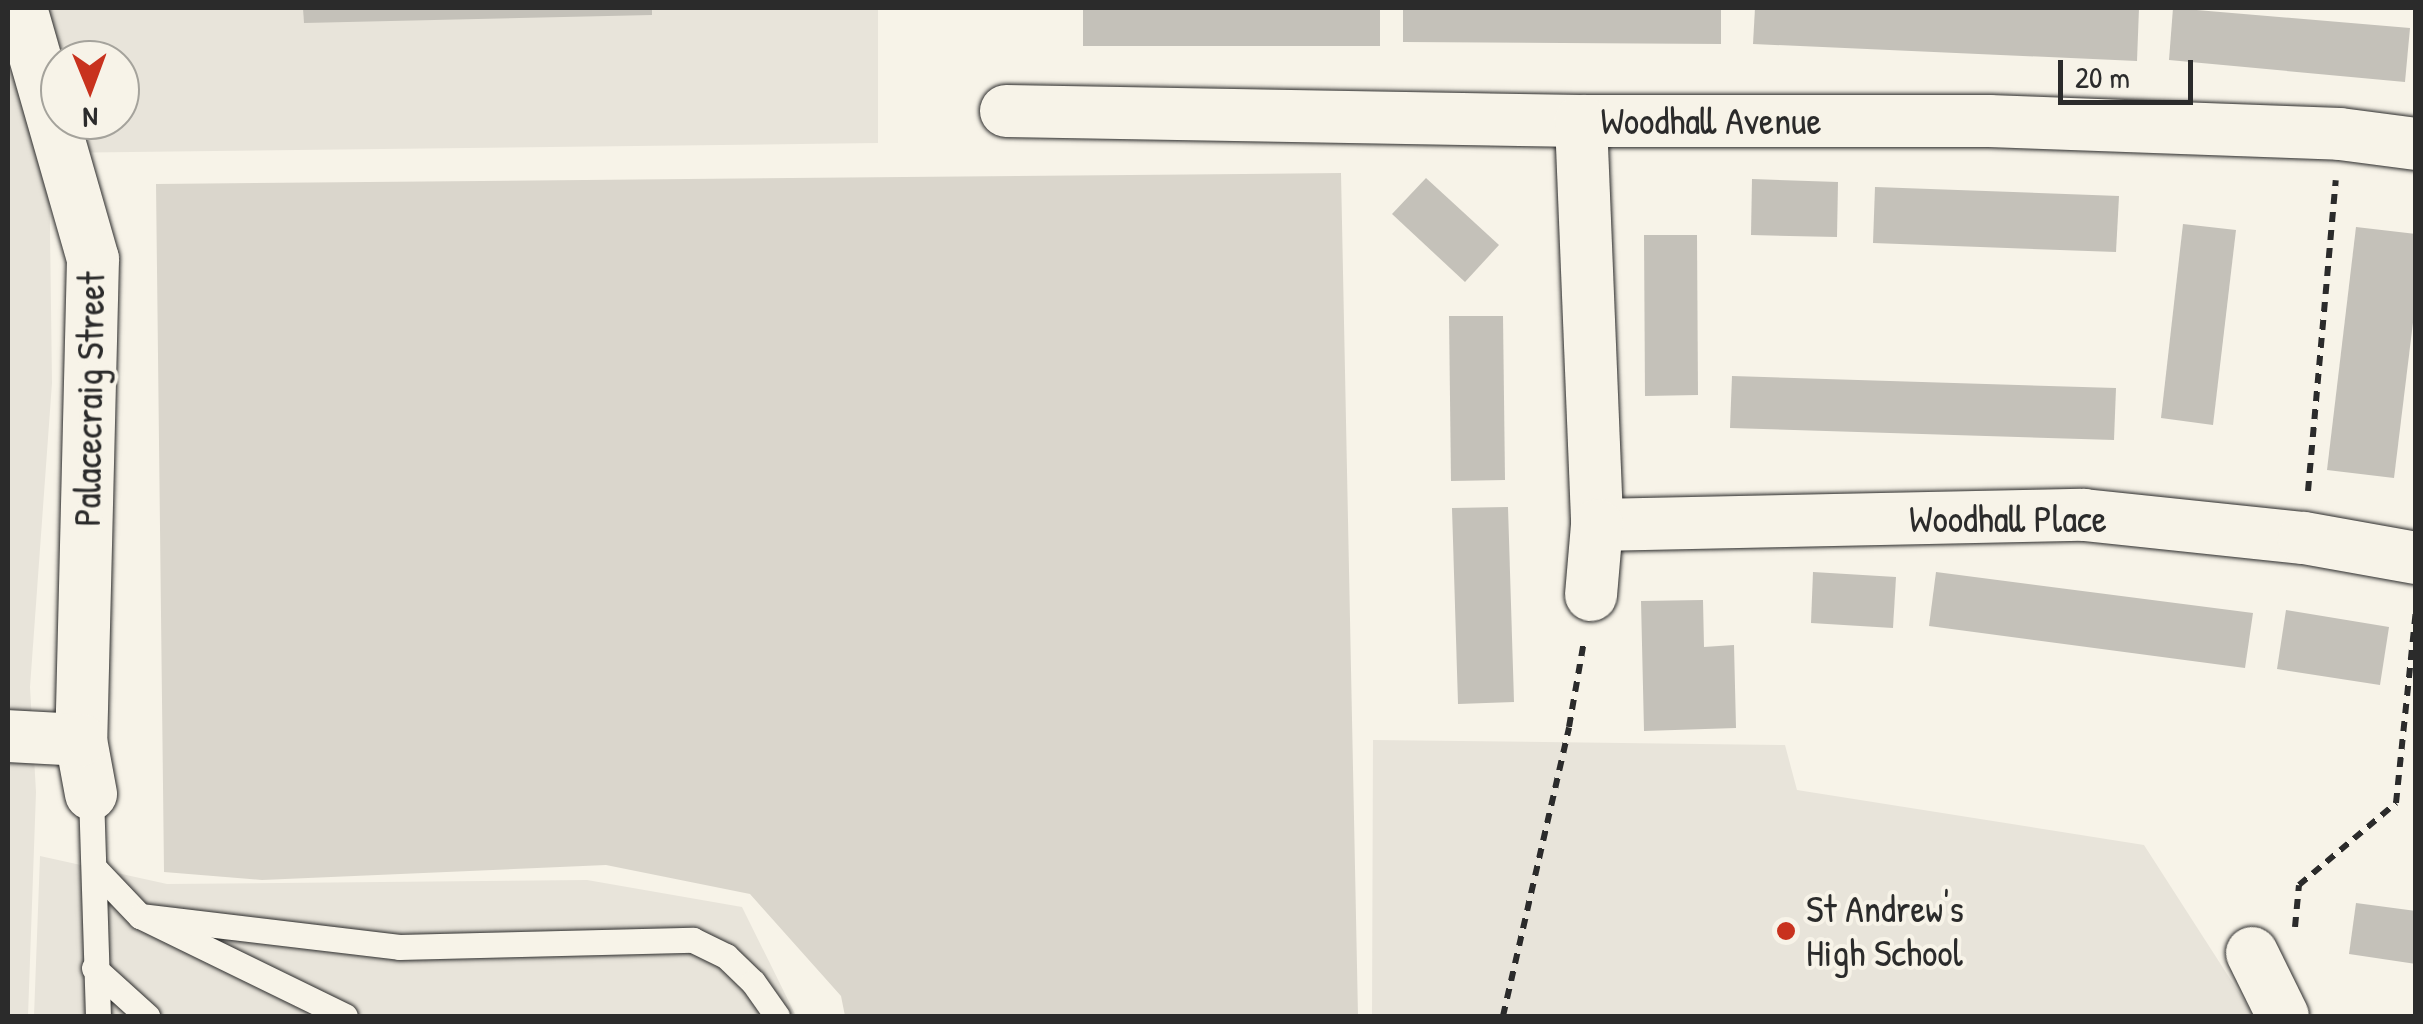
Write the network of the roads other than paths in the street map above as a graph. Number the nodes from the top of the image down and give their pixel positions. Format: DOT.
graph roads {
  1 [pos="21,8"];
  2 [pos="1006,110"];
  3 [pos="1581,121"];
  4 [pos="2416,144"];
  5 [pos="1598,525"];
  6 [pos="2416,558"];
  7 [pos="1591,595"];
  8 [pos="8,736"];
  9 [pos="81,740"];
  10 [pos="91,794"];
  11 [pos="96,870"];
  12 [pos="140,916"];
  13 [pos="2273,947"];
  14 [pos="94,968"];
  15 [pos="98,1016"];
  16 [pos="147,1016"];
  17 [pos="345,1016"];
  18 [pos="777,1016"];
  19 [pos="2283,1016"];
  1 -- 9 [label="street, Palacecraig Street"];
  2 -- 3 [label="street, Woodhall Avenue"];
  3 -- 4 [label="street, Woodhall Avenue"];
  3 -- 5 [label="street"];
  5 -- 6 [label="street, Woodhall Place"];
  5 -- 7 [label="street"];
  8 -- 9 [label="street"];
  9 -- 10 [label="street, Palacecraig Street"];
  10 -- 11 [label="lane"];
  11 -- 12 [label="lane"];
  11 -- 14 [label="lane"];
  12 -- 17 [label="lane"];
  12 -- 18 [label="lane"];
  13 -- 19 [label="street"];
  14 -- 15 [label="lane"];
  14 -- 16 [label="lane"];
}
